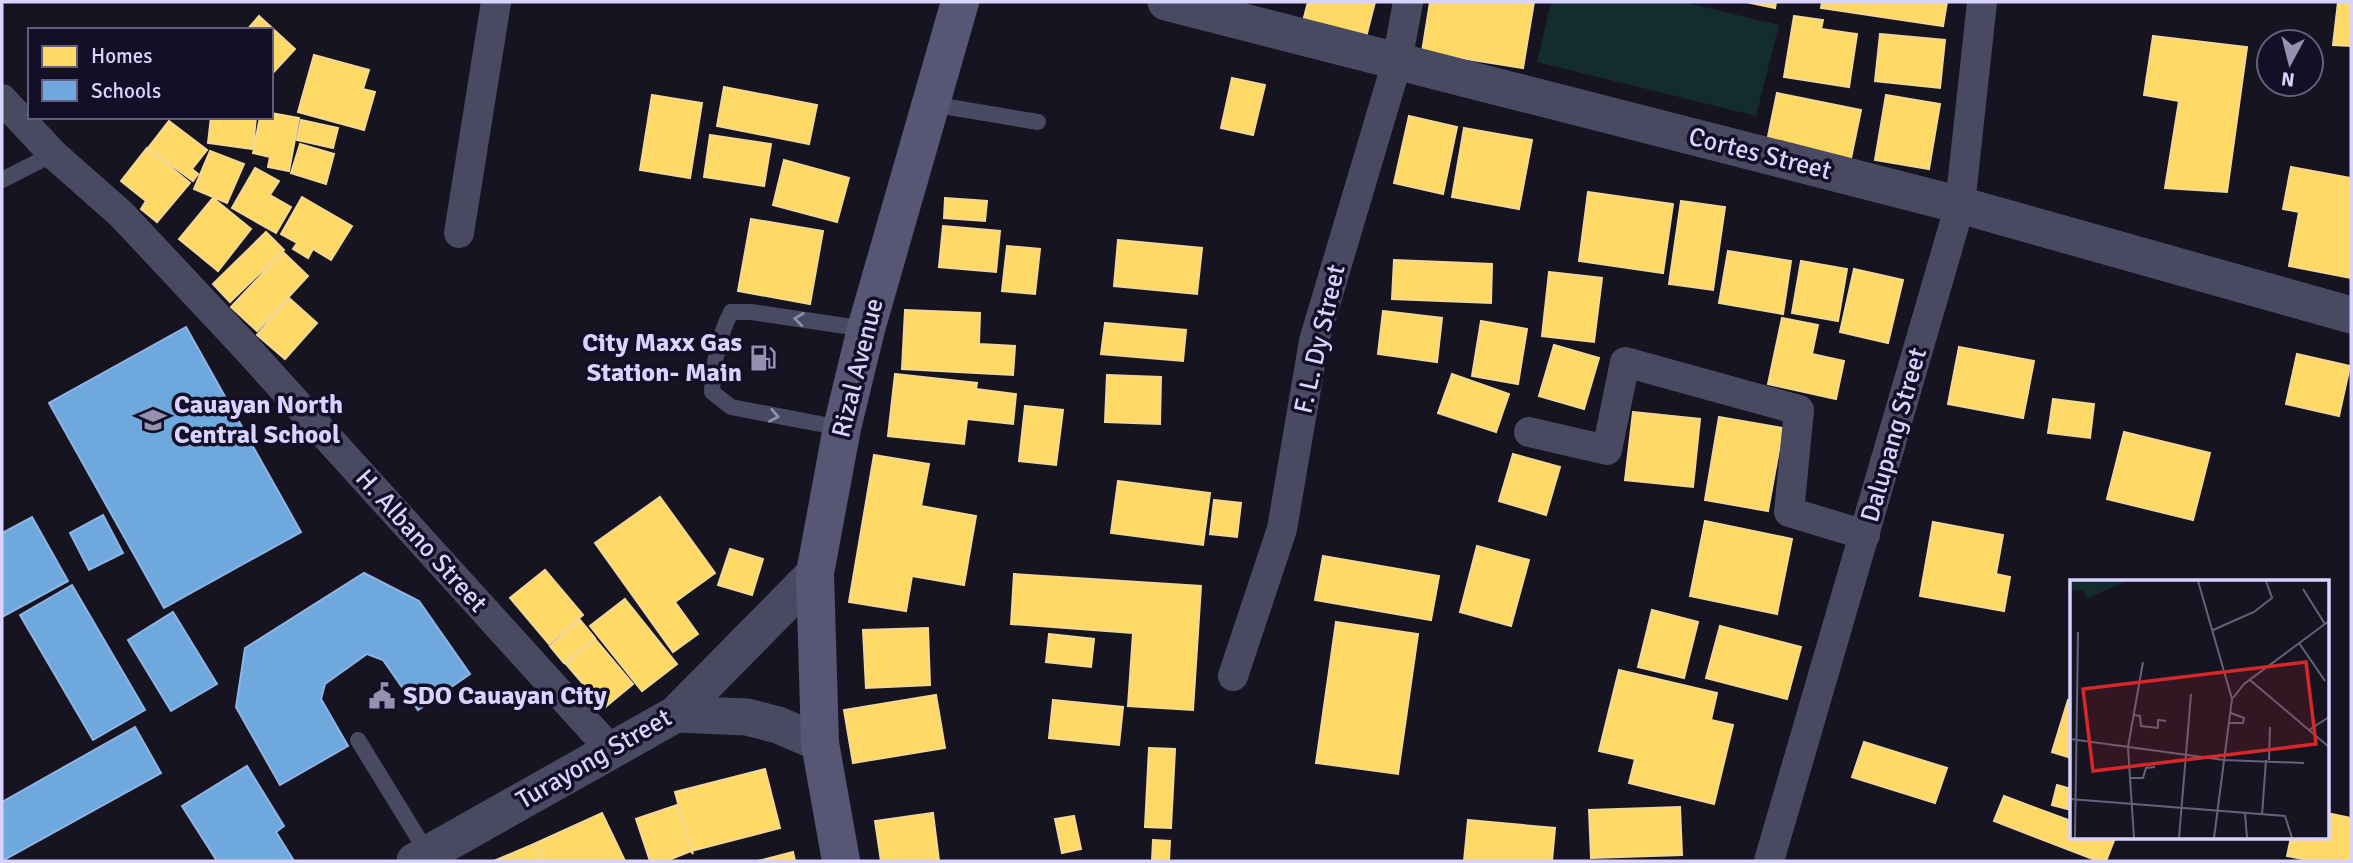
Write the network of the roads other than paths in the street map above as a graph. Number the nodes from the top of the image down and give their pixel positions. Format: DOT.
graph roads {
  1 [pos="496,2"];
  2 [pos="960,2"];
  3 [pos="1166,2"];
  4 [pos="1408,2"];
  5 [pos="1982,2"];
  6 [pos="1397,62"];
  7 [pos="2,99"];
  8 [pos="931,104"];
  9 [pos="1038,122"];
  10 [pos="53,154"];
  11 [pos="2,180"];
  12 [pos="1960,205"];
  13 [pos="459,233"];
  14 [pos="2351,315"];
  15 [pos="866,329"];
  16 [pos="842,428"];
  17 [pos="1529,432"];
  18 [pos="1865,535"];
  19 [pos="815,573"];
  20 [pos="1233,676"];
  21 [pos="676,713"];
  22 [pos="358,740"];
  23 [pos="820,743"];
  24 [pos="611,750"];
  25 [pos="421,858"];
  26 [pos="841,861"];
  27 [pos="1769,861"];
  1 -- 13 [label="street"];
  2 -- 8 [label="main road, Rizal Avenue"];
  3 -- 6 [label="street, Cortes Street"];
  4 -- 6 [label="street, F. L. Dy Street"];
  5 -- 12 [label="street, Dalupang Street"];
  6 -- 12 [label="street, Cortes Street"];
  6 -- 20 [label="street, F. L. Dy Street"];
  7 -- 10 [label="street, H. Albano Street"];
  8 -- 9 [label="lane"];
  8 -- 15 [label="main road, Rizal Avenue"];
  10 -- 11 [label="lane"];
  10 -- 24 [label="street, H. Albano Street"];
  12 -- 14 [label="street, Cortes Street"];
  12 -- 18 [label="street, Dalupang Street"];
  15 -- 16 [label="main road, Rizal Avenue"];
  15 -- 16 [label="lane, one-way"];
  16 -- 19 [label="main road, Rizal Avenue"];
  17 -- 18 [label="street"];
  18 -- 27 [label="street, Dalupang Street"];
  19 -- 21 [label="street, Turayong Street"];
  19 -- 23 [label="main road, Rizal Avenue"];
  21 -- 23 [label="street"];
  21 -- 24 [label="street, Turayong Street"];
  22 -- 25 [label="lane"];
  23 -- 26 [label="main road, Rizal Avenue"];
  24 -- 25 [label="street, Turayong Street"];
}
